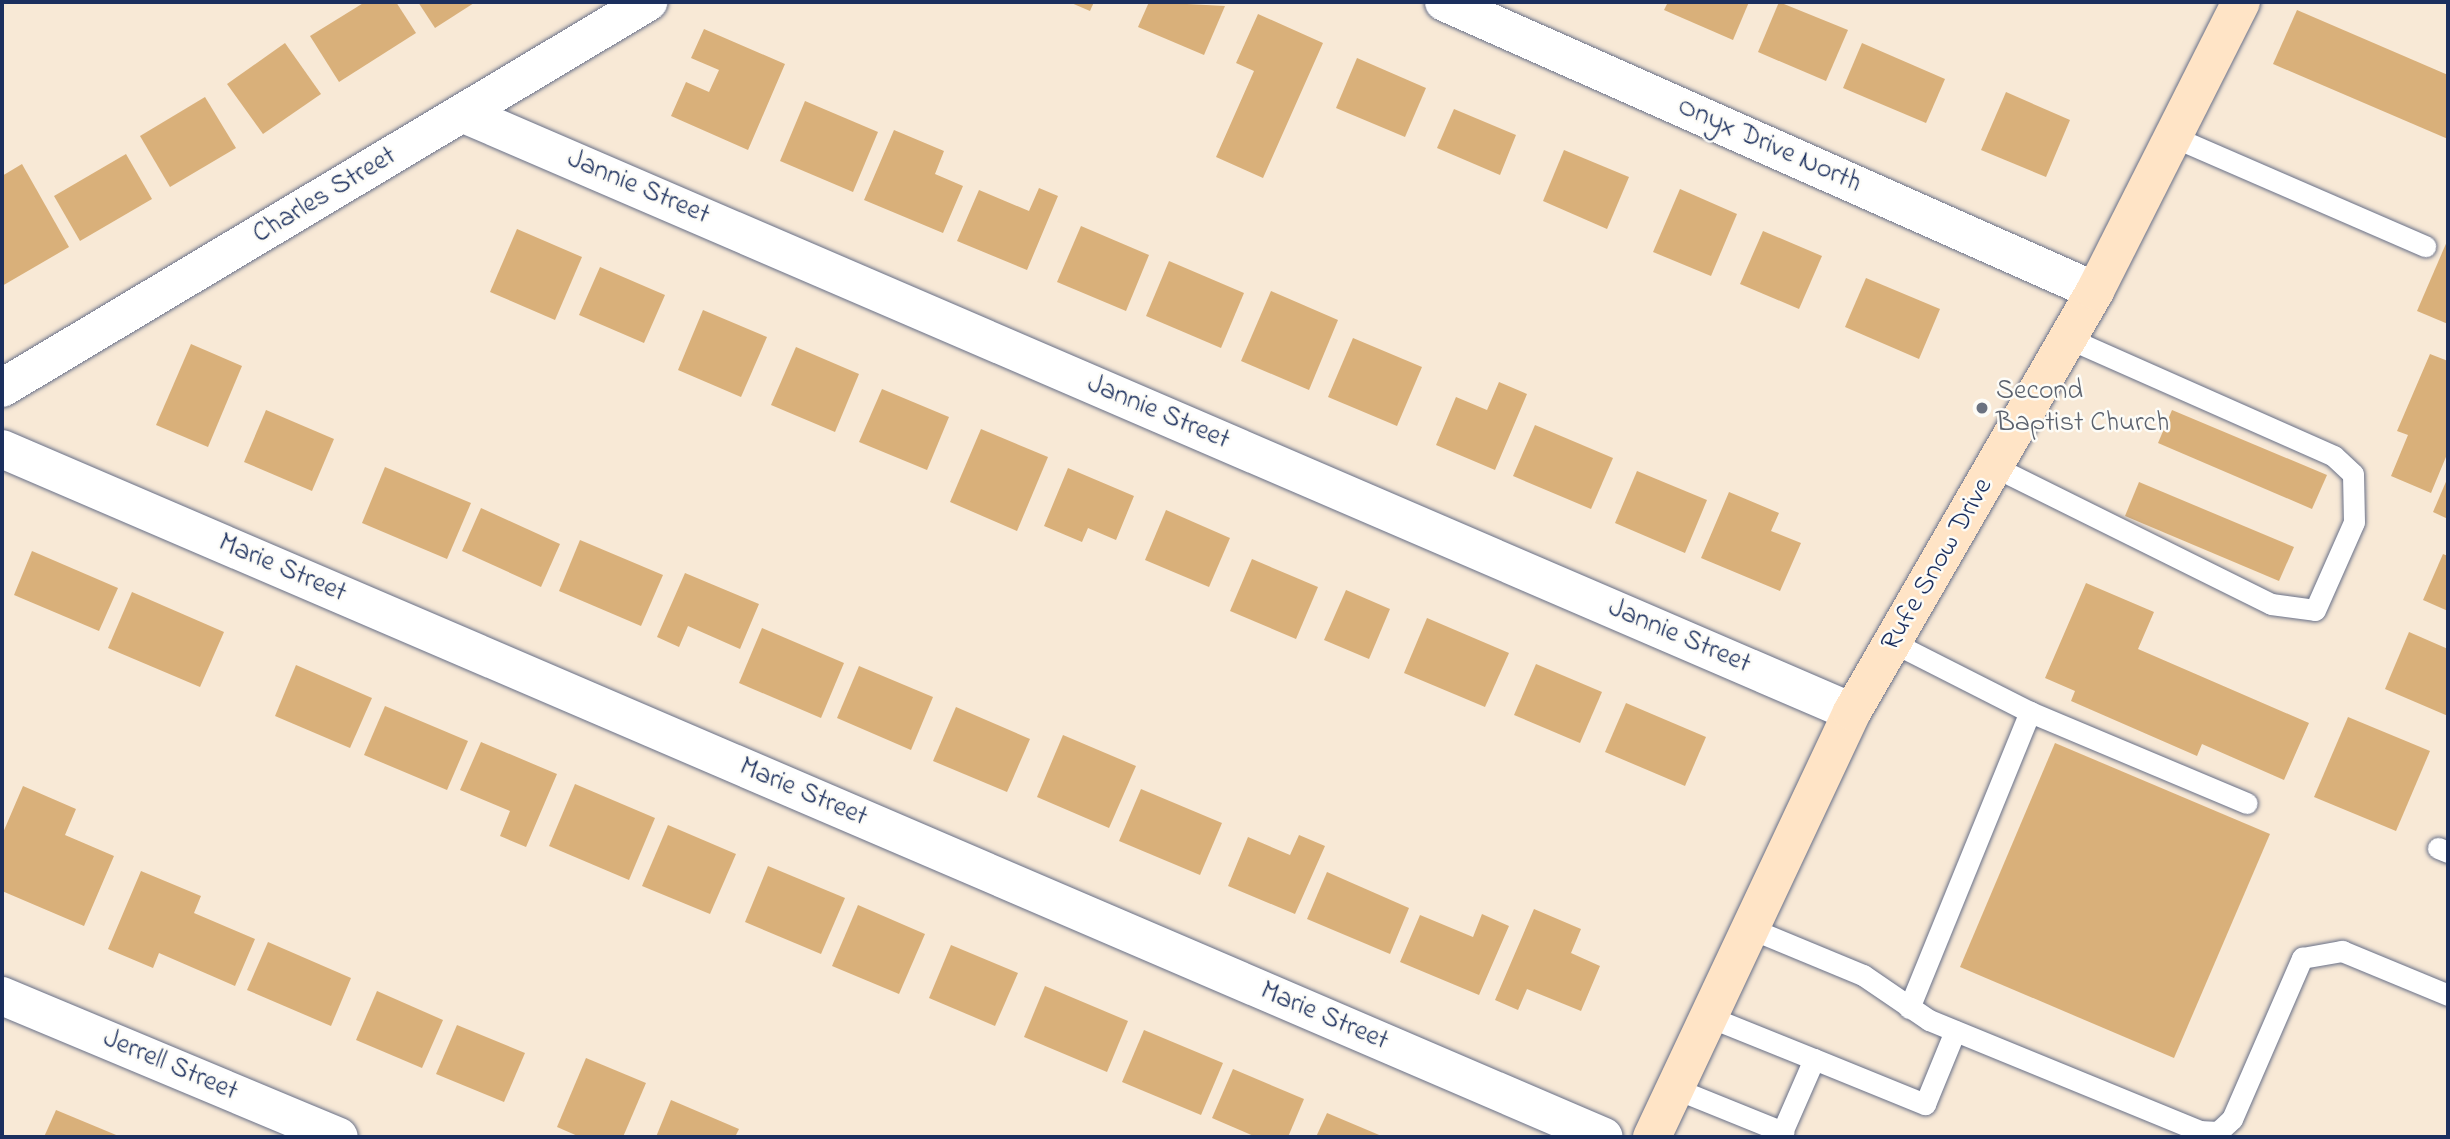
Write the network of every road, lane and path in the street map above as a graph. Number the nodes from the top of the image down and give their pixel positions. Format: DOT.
graph roads {
  1 [pos="648,2"];
  2 [pos="1444,2"];
  3 [pos="2241,2"];
  4 [pos="464,114"];
  5 [pos="2174,137"];
  6 [pos="2425,246"];
  7 [pos="2095,291"];
  8 [pos="2068,338"];
  9 [pos="2,388"];
  10 [pos="2,449"];
  11 [pos="1995,467"];
  12 [pos="1892,642"];
  13 [pos="1852,712"];
  14 [pos="2030,712"];
  15 [pos="2246,803"];
  16 [pos="1747,927"];
  17 [pos="2448,995"];
  18 [pos="2,996"];
  19 [pos="1909,1008"];
  20 [pos="1707,1016"];
  21 [pos="1955,1031"];
  22 [pos="1814,1059"];
  23 [pos="1674,1088"];
  24 [pos="1781,1135"];
  25 [pos="339,1137"];
  26 [pos="1604,1137"];
  27 [pos="1652,1137"];
  1 -- 4 [label="street, Charles Street"];
  2 -- 7 [label="street, Onyx Drive North"];
  3 -- 5 [label="main road, Rufe Snow Drive"];
  4 -- 9 [label="street, Charles Street"];
  4 -- 13 [label="street, Jannie Street"];
  5 -- 6 [label="lane"];
  5 -- 7 [label="main road, Rufe Snow Drive"];
  7 -- 8 [label="main road, Rufe Snow Drive"];
  8 -- 11 [label="main road, Rufe Snow Drive"];
  8 -- 11 [label="lane"];
  10 -- 26 [label="street, Marie Street"];
  11 -- 12 [label="main road, Rufe Snow Drive"];
  12 -- 13 [label="main road, Rufe Snow Drive"];
  12 -- 14 [label="lane"];
  13 -- 16 [label="main road, Rufe Snow Drive"];
  14 -- 15 [label="lane"];
  14 -- 19 [label="lane"];
  16 -- 19 [label="lane"];
  16 -- 20 [label="main road, Rufe Snow Drive"];
  17 -- 21 [label="lane"];
  18 -- 25 [label="street, Jerrell Street"];
  19 -- 21 [label="lane"];
  20 -- 22 [label="lane"];
  20 -- 23 [label="main road, Rufe Snow Drive"];
  21 -- 22 [label="lane"];
  22 -- 24 [label="lane"];
  23 -- 24 [label="lane"];
  23 -- 27 [label="main road, Rufe Snow Drive"];
}
